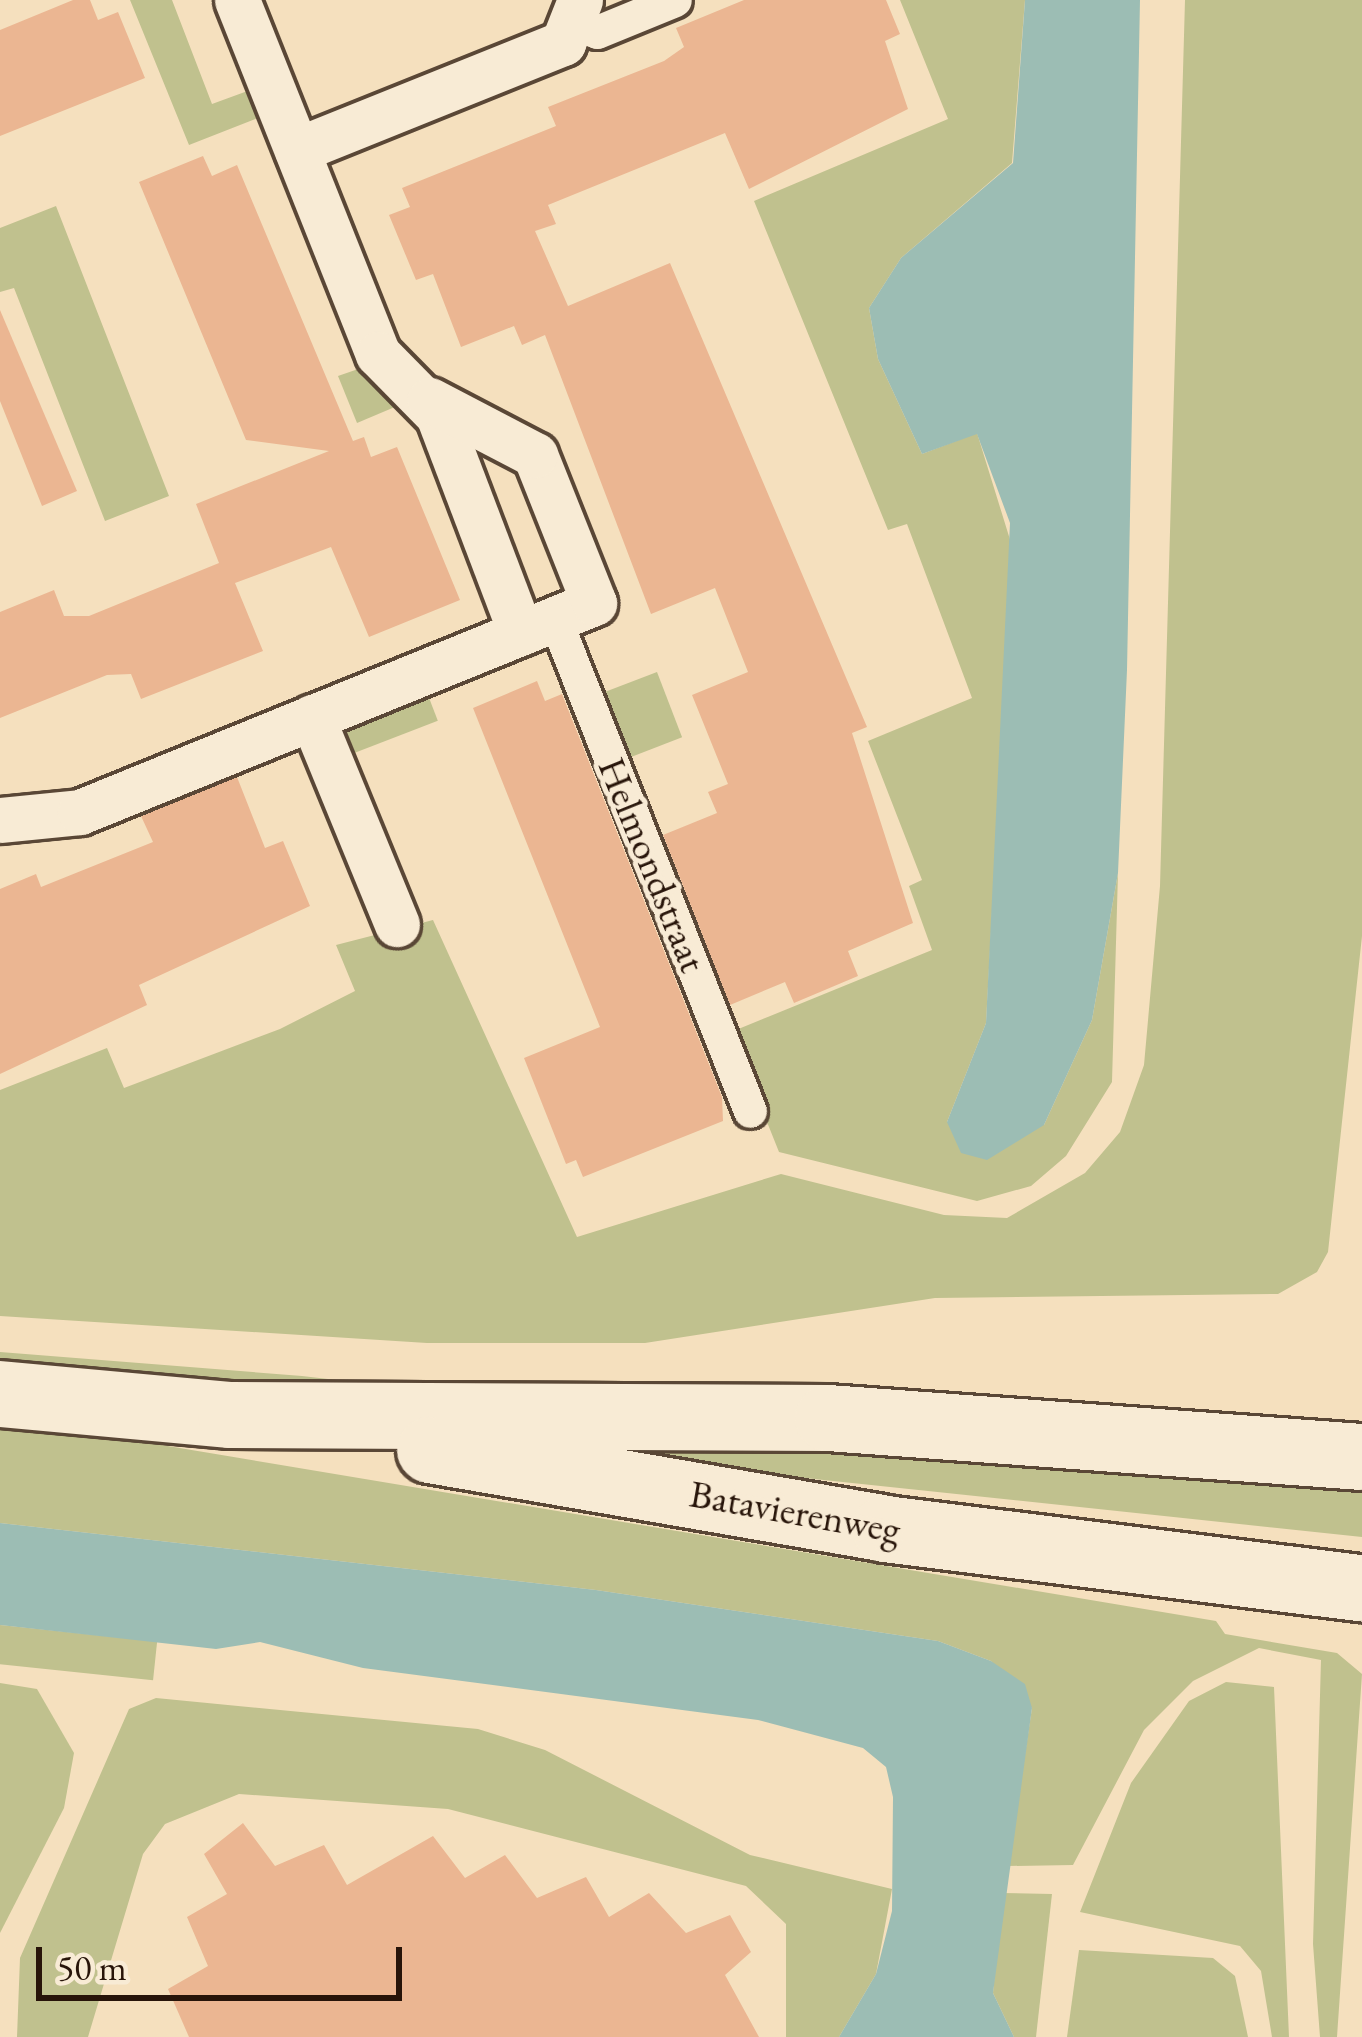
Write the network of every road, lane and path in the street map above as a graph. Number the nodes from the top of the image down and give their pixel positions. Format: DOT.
graph roads {
  1 [pos="237,0"];
  2 [pos="675,0"];
  3 [pos="579,13"];
  4 [pos="297,151"];
  5 [pos="430,400"];
  6 [pos="538,626"];
  7 [pos="312,717"];
  8 [pos="0,820"];
  9 [pos="397,924"];
  10 [pos="750,1111"];
  11 [pos="0,1394"];
  12 [pos="231,1415"];
  13 [pos="1362,1456"];
  14 [pos="1362,1588"];
  1 -- 4 [label="street, Helmondstraat"];
  2 -- 3 [label="street"];
  3 -- 4 [label="street"];
  4 -- 5 [label="street, Helmondstraat"];
  5 -- 6 [label="street, Helmondstraat"];
  5 -- 6 [label="street, Helmondstraat"];
  6 -- 7 [label="street, Helmondstraat"];
  6 -- 10 [label="street, Helmondstraat"];
  7 -- 8 [label="street, Helmondstraat"];
  7 -- 9 [label="street"];
  11 -- 12 [label="main road, Batavierenweg"];
  12 -- 13 [label="main road, Batavierenweg"];
  12 -- 14 [label="main road, Batavierenweg"];
}
